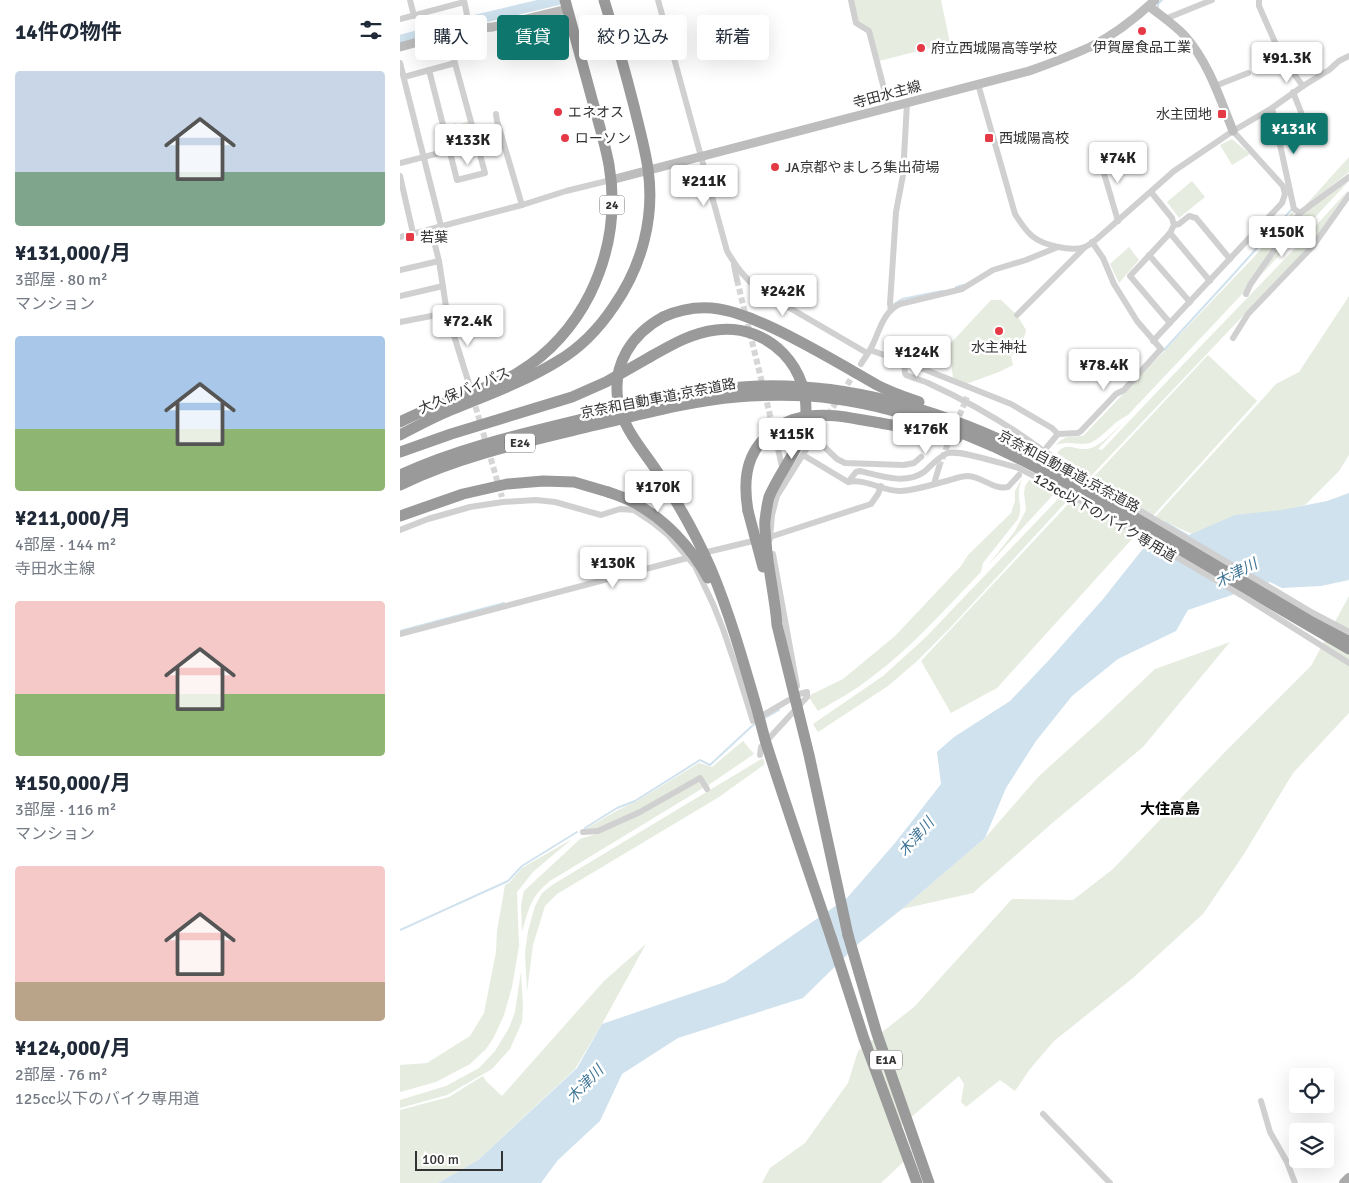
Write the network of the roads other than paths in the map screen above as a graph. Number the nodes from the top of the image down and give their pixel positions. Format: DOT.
graph roads {
  1 [pos="410,0"];
  2 [pos="437,0"];
  3 [pos="604,0"];
  4 [pos="658,0"];
  5 [pos="851,0"];
  6 [pos="1212,0"];
  7 [pos="1259,0"];
  8 [pos="464,1"];
  9 [pos="1152,3"];
  10 [pos="566,4"];
  11 [pos="440,9"];
  12 [pos="467,15"];
  13 [pos="414,16"];
  14 [pos="1165,19"];
  15 [pos="400,20"];
  16 [pos="487,27"];
  17 [pos="415,43"];
  18 [pos="400,47"];
  19 [pos="1349,56"];
  20 [pos="454,60"];
  21 [pos="400,63"];
  22 [pos="455,63"];
  23 [pos="429,70"];
  24 [pos="1248,73"];
  25 [pos="404,77"];
  26 [pos="978,84"];
  27 [pos="1215,86"];
  28 [pos="1303,86"];
  29 [pos="1293,92"];
  30 [pos="907,103"];
  31 [pos="889,108"];
  32 [pos="1272,108"];
  33 [pos="1301,112"];
  34 [pos="496,114"];
  35 [pos="1233,131"];
  36 [pos="502,137"];
  37 [pos="477,144"];
  38 [pos="450,150"];
  39 [pos="1098,153"];
  40 [pos="701,156"];
  41 [pos="424,157"];
  42 [pos="400,163"];
  43 [pos="648,170"];
  44 [pos="400,176"];
  45 [pos="1349,177"];
  46 [pos="611,180"];
  47 [pos="1152,192"];
  48 [pos="1349,195"];
  49 [pos="522,204"];
  50 [pos="408,207"];
  51 [pos="400,209"];
  52 [pos="1300,213"];
  53 [pos="1118,222"];
  54 [pos="1174,225"];
  55 [pos="441,226"];
  56 [pos="431,229"];
  57 [pos="413,233"];
  58 [pos="1170,234"];
  59 [pos="400,237"];
  60 [pos="1092,242"];
  61 [pos="1058,247"];
  62 [pos="1085,247"];
  63 [pos="1149,255"];
  64 [pos="1230,259"];
  65 [pos="732,260"];
  66 [pos="438,261"];
  67 [pos="400,270"];
  68 [pos="737,280"];
  69 [pos="1210,280"];
  70 [pos="443,286"];
  71 [pos="1246,294"];
  72 [pos="400,296"];
  73 [pos="1190,302"];
  74 [pos="891,308"];
  75 [pos="447,313"];
  76 [pos="1017,315"];
  77 [pos="400,322"];
  78 [pos="1170,323"];
  79 [pos="1233,338"];
  80 [pos="1153,341"];
  81 [pos="869,352"];
  82 [pos="904,362"];
  83 [pos="861,364"];
  84 [pos="970,389"];
  85 [pos="469,391"];
  86 [pos="967,397"];
  87 [pos="693,399"];
  88 [pos="642,410"];
  89 [pos="400,422"];
  90 [pos="822,424"];
  91 [pos="1058,434"];
  92 [pos="400,435"];
  93 [pos="989,435"];
  94 [pos="814,437"];
  95 [pos="777,444"];
  96 [pos="1047,446"];
  97 [pos="400,452"];
  98 [pos="803,456"];
  99 [pos="921,457"];
  100 [pos="1018,463"];
  101 [pos="939,467"];
  102 [pos="400,475"];
  103 [pos="1019,475"];
  104 [pos="786,482"];
  105 [pos="848,482"];
  106 [pos="1072,482"];
  107 [pos="934,484"];
  108 [pos="400,485"];
  109 [pos="881,486"];
  110 [pos="400,516"];
  111 [pos="400,530"];
  112 [pos="770,537"];
  113 [pos="688,558"];
  114 [pos="1277,607"];
  115 [pos="777,625"];
  116 [pos="1349,632"];
  117 [pos="400,634"];
  118 [pos="1349,638"];
  119 [pos="1349,649"];
  120 [pos="1349,656"];
  121 [pos="1349,663"];
  122 [pos="799,694"];
  123 [pos="756,704"];
  124 [pos="760,755"];
  125 [pos="707,789"];
  126 [pos="583,832"];
  127 [pos="1261,1101"];
  128 [pos="1043,1114"];
  129 [pos="1349,1178"];
  130 [pos="917,1183"];
  131 [pos="929,1183"];
  132 [pos="1110,1183"];
  133 [pos="1295,1183"];
  134 [pos="1344,1183"];
  1 -- 13 [label="street"];
  2 -- 11 [label="street"];
  3 -- 43 [label="highway, 大久保バイパス"];
  4 -- 40 [label="street"];
  5 -- 31 [label="street"];
  6 -- 14 [label="street"];
  7 -- 28 [label="street"];
  8 -- 11 [label="street"];
  8 -- 12 [label="street"];
  9 -- 14 [label="main road"];
  9 -- 26 [label="main road, 寺田水主線"];
  10 -- 16 [label="main road"];
  10 -- 46 [label="highway, 大久保バイパス / 24"];
  11 -- 13 [label="street"];
  13 -- 15 [label="street"];
  14 -- 27 [label="main road"];
  17 -- 18 [label="main road"];
  19 -- 28 [label="street"];
  20 -- 22 [label="street"];
  21 -- 25 [label="street"];
  22 -- 23 [label="street"];
  22 -- 37 [label="street"];
  23 -- 25 [label="street"];
  23 -- 38 [label="street"];
  24 -- 27 [label="street"];
  25 -- 41 [label="street"];
  26 -- 30 [label="main road, 寺田水主線"];
  26 -- 61 [label="street"];
  27 -- 35 [label="main road"];
  28 -- 29 [label="street"];
  29 -- 32 [label="street"];
  29 -- 33 [label="street"];
  30 -- 31 [label="main road, 寺田水主線"];
  30 -- 74 [label="street"];
  31 -- 40 [label="main road, 寺田水主線"];
  32 -- 35 [label="street"];
  32 -- 52 [label="street"];
  34 -- 36 [label="street"];
  35 -- 47 [label="street"];
  35 -- 64 [label="street"];
  36 -- 37 [label="street"];
  36 -- 49 [label="street"];
  37 -- 38 [label="street"];
  37 -- 38 [label="street"];
  38 -- 41 [label="street"];
  39 -- 53 [label="street"];
  40 -- 43 [label="main road, 寺田水主線"];
  40 -- 65 [label="street"];
  41 -- 42 [label="street"];
  41 -- 55 [label="street"];
  43 -- 46 [label="main road, 寺田水主線"];
  43 -- 92 [label="highway, 大久保バイパス"];
  44 -- 50 [label="street"];
  45 -- 52 [label="street"];
  46 -- 49 [label="street"];
  46 -- 85 [label="highway, 大久保バイパス / 24"];
  47 -- 53 [label="street"];
  47 -- 54 [label="street"];
  48 -- 79 [label="street"];
  49 -- 55 [label="street"];
  50 -- 51 [label="street"];
  50 -- 57 [label="street"];
  52 -- 71 [label="street"];
  53 -- 60 [label="street"];
  54 -- 58 [label="street"];
  54 -- 64 [label="street"];
  55 -- 56 [label="street"];
  56 -- 57 [label="street"];
  56 -- 66 [label="street"];
  57 -- 59 [label="street"];
  58 -- 63 [label="street"];
  58 -- 69 [label="street"];
  60 -- 62 [label="street"];
  60 -- 80 [label="street"];
  61 -- 62 [label="street"];
  61 -- 74 [label="street"];
  62 -- 76 [label="street"];
  63 -- 73 [label="street"];
  63 -- 78 [label="street"];
  64 -- 69 [label="street"];
  65 -- 68 [label="street"];
  65 -- 81 [label="street"];
  66 -- 67 [label="street"];
  66 -- 70 [label="street"];
  69 -- 73 [label="street"];
  70 -- 72 [label="street"];
  70 -- 75 [label="street"];
  73 -- 78 [label="street"];
  74 -- 81 [label="street"];
  75 -- 77 [label="street"];
  75 -- 85 [label="street"];
  78 -- 80 [label="street"];
  80 -- 91 [label="street"];
  81 -- 82 [label="street"];
  81 -- 83 [label="street"];
  82 -- 84 [label="street"];
  82 -- 116 [label="street, 125cc以下のバイク専用道, bridge"];
  84 -- 86 [label="street"];
  84 -- 91 [label="street"];
  85 -- 89 [label="highway, 大久保バイパス / 24"];
  87 -- 88 [label="highway, 京奈和自動車道;京奈道路 / E24"];
  87 -- 93 [label="highway, 京奈和自動車道;京奈道路 / E24"];
  87 -- 100 [label="highway, 京奈和自動車道;京奈道路 / E24"];
  88 -- 102 [label="highway, 京奈和自動車道;京奈道路 / E24"];
  88 -- 108 [label="highway, 京奈和自動車道;京奈道路 / E24"];
  90 -- 94 [label="street"];
  91 -- 96 [label="street"];
  93 -- 106 [label="highway, 京奈和自動車道;京奈道路 / E24"];
  93 -- 123 [label="highway, bridge"];
  94 -- 98 [label="street"];
  94 -- 99 [label="street"];
  95 -- 104 [label="street"];
  97 -- 115 [label="highway, bridge"];
  98 -- 104 [label="street"];
  98 -- 105 [label="street"];
  100 -- 105 [label="street, 125cc以下のバイク専用道"];
  100 -- 106 [label="highway, 京奈和自動車道;京奈道路 / E24"];
  100 -- 115 [label="highway, bridge"];
  100 -- 121 [label="street, 125cc以下のバイク専用道, bridge"];
  101 -- 107 [label="street"];
  103 -- 107 [label="street"];
  104 -- 112 [label="street"];
  105 -- 109 [label="street"];
  106 -- 114 [label="highway, 京奈和自動車道;京奈道路 / E24"];
  106 -- 118 [label="highway, 京奈和自動車道;京奈道路 / E24"];
  107 -- 109 [label="street"];
  109 -- 112 [label="street"];
  110 -- 123 [label="highway, bridge"];
  111 -- 113 [label="street"];
  112 -- 113 [label="street"];
  112 -- 122 [label="street"];
  113 -- 117 [label="street"];
  113 -- 122 [label="street"];
  114 -- 119 [label="highway, 京奈和自動車道;京奈道路 / E24"];
  114 -- 120 [label="highway"];
  115 -- 131 [label="highway, E1A, bridge"];
  122 -- 124 [label="street"];
  123 -- 130 [label="highway, E1A, bridge"];
  125 -- 126 [label="street"];
  127 -- 133 [label="street"];
  128 -- 132 [label="street"];
  129 -- 134 [label="main road"];
}
